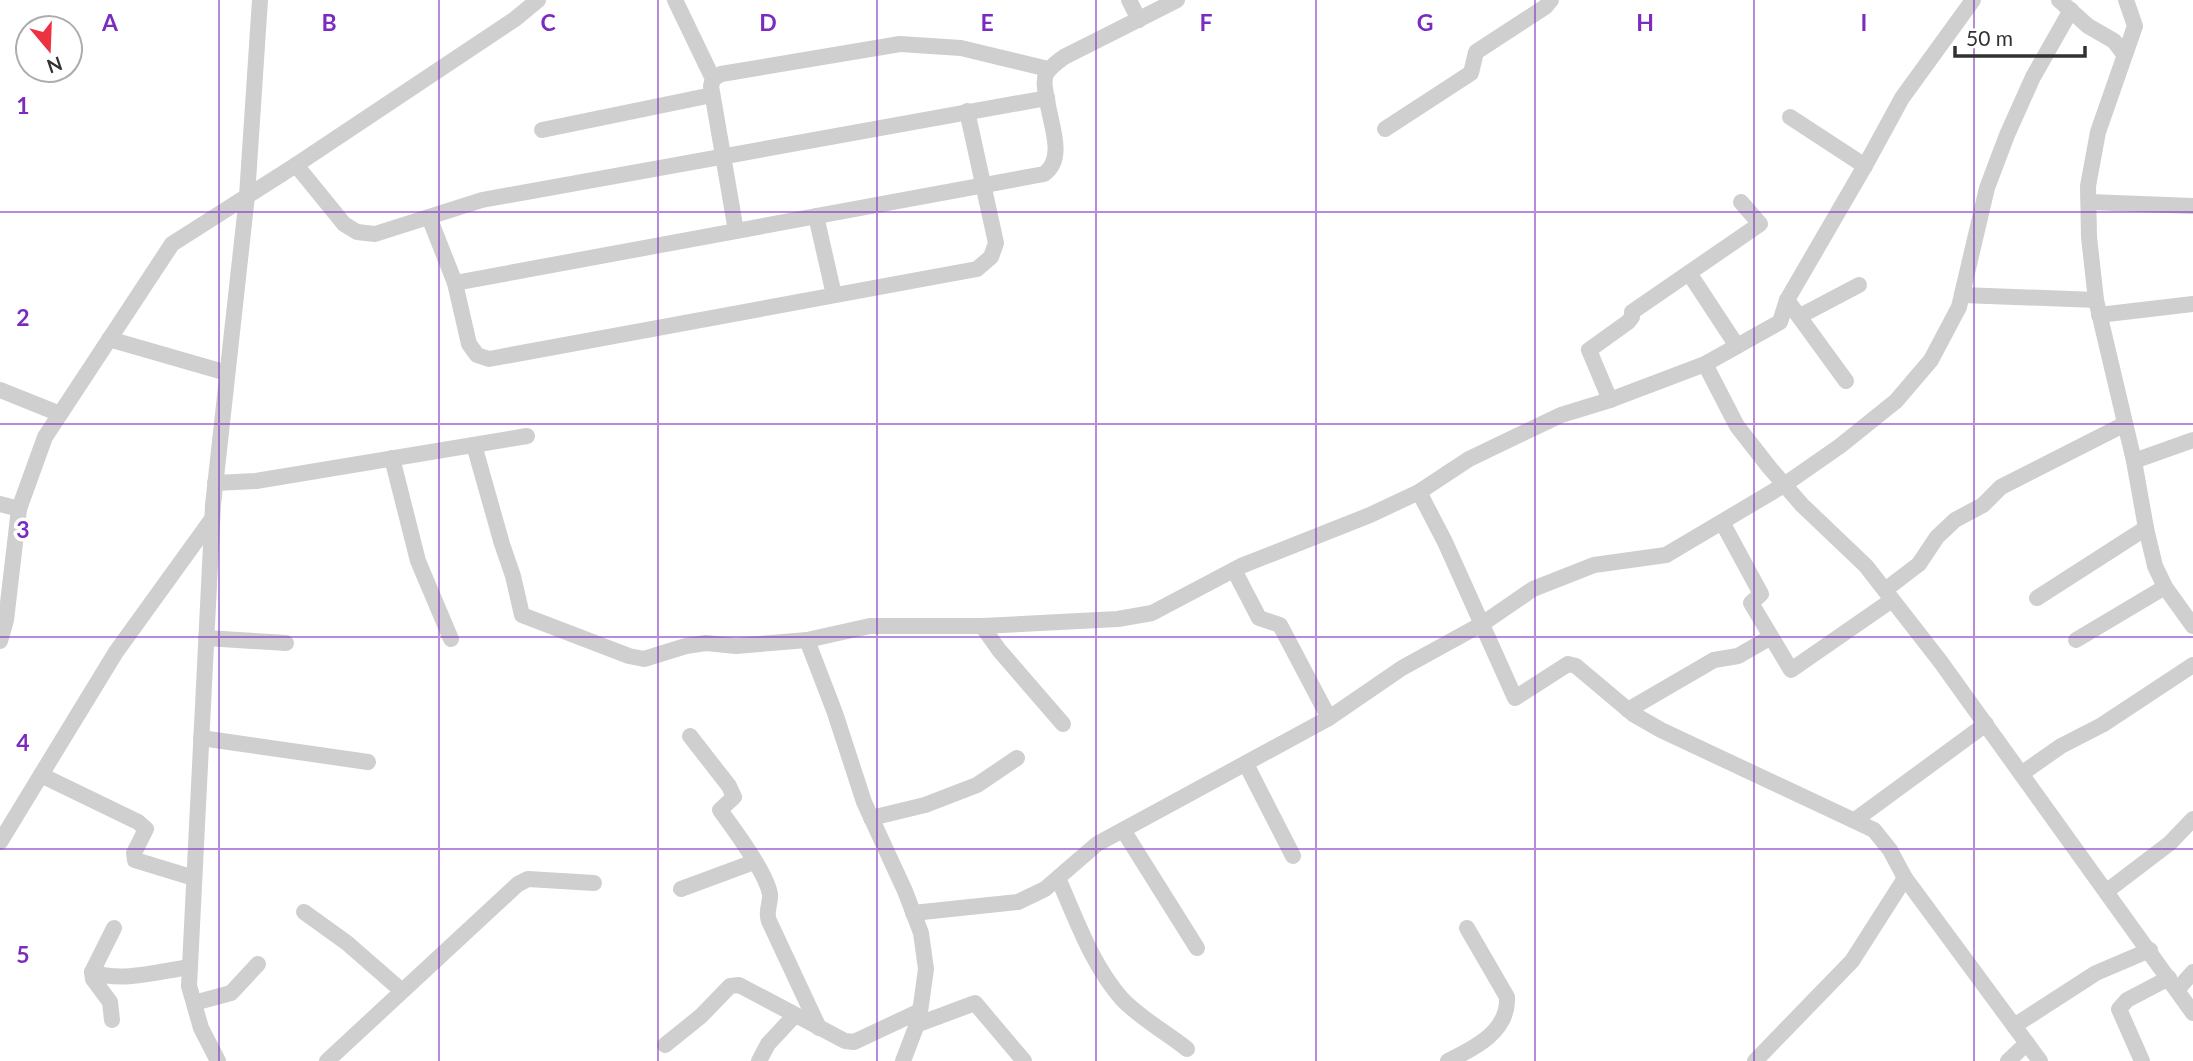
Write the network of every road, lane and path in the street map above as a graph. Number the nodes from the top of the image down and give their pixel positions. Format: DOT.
graph roads {
  1 [pos="260,0"];
  2 [pos="538,0"];
  3 [pos="676,0"];
  4 [pos="1129,0"];
  5 [pos="1177,0"];
  6 [pos="1551,0"];
  7 [pos="1973,0"];
  8 [pos="2126,0"];
  9 [pos="2065,5"];
  10 [pos="1139,20"];
  11 [pos="2124,54"];
  12 [pos="1048,69"];
  13 [pos="713,87"];
  14 [pos="1047,98"];
  15 [pos="967,111"];
  16 [pos="1790,117"];
  17 [pos="1385,129"];
  18 [pos="542,130"];
  19 [pos="722,156"];
  20 [pos="296,165"];
  21 [pos="1865,166"];
  22 [pos="984,186"];
  23 [pos="247,196"];
  24 [pos="1741,202"];
  25 [pos="2089,202"];
  26 [pos="2193,206"];
  27 [pos="816,216"];
  28 [pos="429,217"];
  29 [pos="736,231"];
  30 [pos="1689,273"];
  31 [pos="455,284"];
  32 [pos="1859,285"];
  33 [pos="834,295"];
  34 [pos="1962,295"];
  35 [pos="1787,300"];
  36 [pos="2193,304"];
  37 [pos="2097,308"];
  38 [pos="1800,316"];
  39 [pos="110,339"];
  40 [pos="1737,346"];
  41 [pos="1705,364"];
  42 [pos="227,373"];
  43 [pos="1846,380"];
  44 [pos="3,394"];
  45 [pos="1610,400"];
  46 [pos="60,414"];
  47 [pos="2125,424"];
  48 [pos="527,436"];
  49 [pos="2193,440"];
  50 [pos="474,445"];
  51 [pos="392,458"];
  52 [pos="2134,461"];
  53 [pos="215,483"];
  54 [pos="1784,485"];
  55 [pos="1419,492"];
  56 [pos="0,504"];
  57 [pos="19,509"];
  58 [pos="212,519"];
  59 [pos="1722,522"];
  60 [pos="2146,528"];
  61 [pos="1234,570"];
  62 [pos="2165,587"];
  63 [pos="1889,595"];
  64 [pos="2037,598"];
  65 [pos="1482,624"];
  66 [pos="982,626"];
  67 [pos="2193,626"];
  68 [pos="1771,637"];
  69 [pos="206,638"];
  70 [pos="451,639"];
  71 [pos="807,640"];
  72 [pos="2076,640"];
  73 [pos="0,641"];
  74 [pos="286,643"];
  75 [pos="2193,665"];
  76 [pos="1628,710"];
  77 [pos="1329,718"];
  78 [pos="1063,724"];
  79 [pos="1986,724"];
  80 [pos="690,736"];
  81 [pos="201,738"];
  82 [pos="1017,758"];
  83 [pos="368,762"];
  84 [pos="1246,764"];
  85 [pos="2021,774"];
  86 [pos="41,775"];
  87 [pos="872,818"];
  88 [pos="2193,819"];
  89 [pos="1855,820"];
  90 [pos="1123,830"];
  91 [pos="0,842"];
  92 [pos="1293,856"];
  93 [pos="754,862"];
  94 [pos="194,878"];
  95 [pos="1058,878"];
  96 [pos="1905,878"];
  97 [pos="594,883"];
  98 [pos="681,890"];
  99 [pos="2107,891"];
  100 [pos="304,912"];
  101 [pos="914,913"];
  102 [pos="114,928"];
  103 [pos="1467,928"];
  104 [pos="1197,948"];
  105 [pos="2150,950"];
  106 [pos="258,964"];
  107 [pos="190,967"];
  108 [pos="92,972"];
  109 [pos="2193,972"];
  110 [pos="2173,984"];
  111 [pos="402,991"];
  112 [pos="194,1003"];
  113 [pos="2193,1013"];
  114 [pos="796,1015"];
  115 [pos="918,1018"];
  116 [pos="111,1020"];
  117 [pos="2014,1026"];
  118 [pos="820,1028"];
  119 [pos="2027,1043"];
  120 [pos="665,1045"];
  121 [pos="1188,1049"];
  122 [pos="218,1061"];
  123 [pos="327,1061"];
  124 [pos="759,1061"];
  125 [pos="903,1061"];
  126 [pos="1024,1061"];
  127 [pos="1448,1061"];
  128 [pos="1755,1061"];
  129 [pos="2008,1061"];
  130 [pos="2040,1061"];
  131 [pos="2142,1061"];
  1 -- 23 [label="street"];
  2 -- 20 [label="street"];
  3 -- 13 [label="street"];
  4 -- 10 [label="street"];
  5 -- 10 [label="street"];
  6 -- 17 [label="street"];
  7 -- 21 [label="street"];
  8 -- 11 [label="street"];
  9 -- 11 [label="street"];
  9 -- 34 [label="street"];
  10 -- 12 [label="street"];
  11 -- 25 [label="street"];
  12 -- 13 [label="street"];
  12 -- 14 [label="street"];
  13 -- 18 [label="street"];
  13 -- 19 [label="street"];
  14 -- 15 [label="street"];
  14 -- 22 [label="street"];
  15 -- 19 [label="street"];
  15 -- 22 [label="street"];
  16 -- 21 [label="street"];
  19 -- 28 [label="street"];
  19 -- 29 [label="street"];
  20 -- 23 [label="street"];
  20 -- 28 [label="street"];
  21 -- 35 [label="street"];
  22 -- 27 [label="street"];
  22 -- 33 [label="street"];
  23 -- 39 [label="street"];
  23 -- 42 [label="street"];
  24 -- 30 [label="street"];
  25 -- 26 [label="street"];
  25 -- 37 [label="street"];
  27 -- 29 [label="street"];
  27 -- 33 [label="street"];
  28 -- 31 [label="street"];
  29 -- 31 [label="street"];
  30 -- 40 [label="street"];
  30 -- 45 [label="street"];
  31 -- 33 [label="street"];
  32 -- 38 [label="street"];
  34 -- 37 [label="street"];
  34 -- 54 [label="street"];
  35 -- 38 [label="street"];
  35 -- 40 [label="street"];
  36 -- 37 [label="street"];
  37 -- 47 [label="street"];
  38 -- 43 [label="street"];
  39 -- 42 [label="street"];
  39 -- 46 [label="street"];
  40 -- 41 [label="street"];
  41 -- 45 [label="street"];
  41 -- 54 [label="street"];
  42 -- 53 [label="street"];
  44 -- 46 [label="street"];
  45 -- 55 [label="street"];
  46 -- 57 [label="street"];
  47 -- 52 [label="street"];
  47 -- 63 [label="street"];
  48 -- 50 [label="street"];
  49 -- 52 [label="street"];
  50 -- 51 [label="street"];
  50 -- 71 [label="street"];
  51 -- 53 [label="street"];
  51 -- 70 [label="street"];
  52 -- 60 [label="street"];
  53 -- 58 [label="street"];
  54 -- 59 [label="street"];
  54 -- 63 [label="street"];
  55 -- 61 [label="street"];
  55 -- 65 [label="street"];
  56 -- 57 [label="street"];
  57 -- 73 [label="street"];
  58 -- 69 [label="street"];
  58 -- 86 [label="street"];
  59 -- 65 [label="street"];
  59 -- 68 [label="street"];
  60 -- 62 [label="street"];
  60 -- 64 [label="street"];
  61 -- 66 [label="street"];
  61 -- 77 [label="street"];
  62 -- 67 [label="street"];
  62 -- 72 [label="street"];
  63 -- 68 [label="street"];
  63 -- 79 [label="street"];
  65 -- 76 [label="street"];
  65 -- 77 [label="street"];
  66 -- 71 [label="street"];
  66 -- 78 [label="street"];
  68 -- 76 [label="street"];
  69 -- 74 [label="street"];
  69 -- 81 [label="street"];
  71 -- 87 [label="street"];
  75 -- 85 [label="street"];
  76 -- 89 [label="street"];
  77 -- 84 [label="street"];
  79 -- 85 [label="street"];
  79 -- 89 [label="street"];
  80 -- 93 [label="street"];
  81 -- 83 [label="street"];
  81 -- 94 [label="street"];
  82 -- 87 [label="street"];
  84 -- 90 [label="street"];
  84 -- 92 [label="street"];
  85 -- 99 [label="street"];
  86 -- 91 [label="street"];
  86 -- 94 [label="street"];
  87 -- 101 [label="street"];
  88 -- 99 [label="street"];
  89 -- 96 [label="street"];
  90 -- 95 [label="street"];
  90 -- 104 [label="street"];
  93 -- 98 [label="street"];
  93 -- 118 [label="street"];
  94 -- 107 [label="street"];
  95 -- 101 [label="street"];
  95 -- 121 [label="street"];
  96 -- 117 [label="street"];
  96 -- 128 [label="street"];
  97 -- 111 [label="street"];
  99 -- 105 [label="street"];
  100 -- 111 [label="street"];
  101 -- 115 [label="street"];
  102 -- 108 [label="street"];
  103 -- 127 [label="street"];
  105 -- 110 [label="street"];
  105 -- 117 [label="street"];
  106 -- 112 [label="street"];
  107 -- 108 [label="street"];
  107 -- 112 [label="street"];
  108 -- 116 [label="street"];
  109 -- 110 [label="street"];
  110 -- 113 [label="street"];
  110 -- 131 [label="street"];
  111 -- 123 [label="street"];
  112 -- 122 [label="street"];
  114 -- 118 [label="street"];
  114 -- 120 [label="street"];
  114 -- 124 [label="street"];
  115 -- 118 [label="street"];
  115 -- 125 [label="street"];
  115 -- 126 [label="street"];
  117 -- 119 [label="street"];
  119 -- 129 [label="street"];
  119 -- 130 [label="street"];
}
